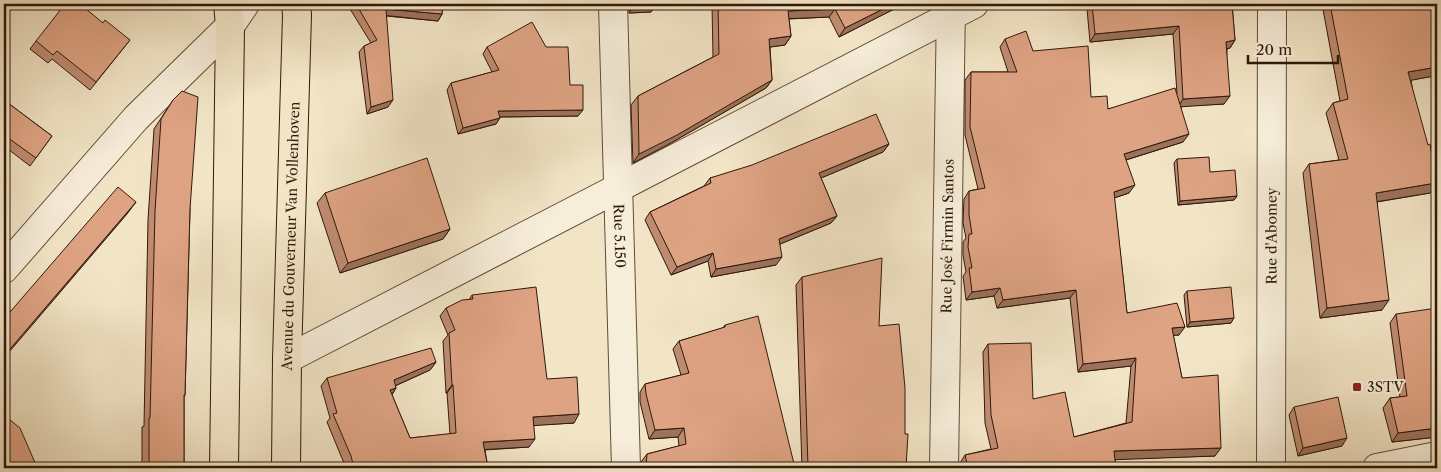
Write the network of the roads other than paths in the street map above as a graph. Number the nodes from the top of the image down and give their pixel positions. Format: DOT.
graph roads {
  1 [pos="245,4"];
  2 [pos="613,4"];
  3 [pos="1272,4"];
  4 [pos="295,7"];
  5 [pos="959,8"];
  6 [pos="229,15"];
  7 [pos="618,188"];
  8 [pos="4,269"];
  9 [pos="287,359"];
  10 [pos="1437,456"];
  11 [pos="224,468"];
  12 [pos="286,468"];
  13 [pos="626,468"];
  14 [pos="944,468"];
  15 [pos="1271,468"];
  16 [pos="1377,468"];
  1 -- 6 [label="street"];
  2 -- 7 [label="street, Rue 5.150"];
  3 -- 15 [label="street, Rue d'Abomey"];
  4 -- 9 [label="main road, Avenue du Gouverneur Van Vollenhoven"];
  5 -- 7 [label="street"];
  5 -- 14 [label="street, Rue José Firmin Santos"];
  6 -- 8 [label="street"];
  6 -- 11 [label="main road"];
  7 -- 9 [label="street"];
  7 -- 13 [label="street, Rue 5.150"];
  9 -- 12 [label="main road, Avenue du Gouverneur Van Vollenhoven"];
  10 -- 16 [label="street"];
}
